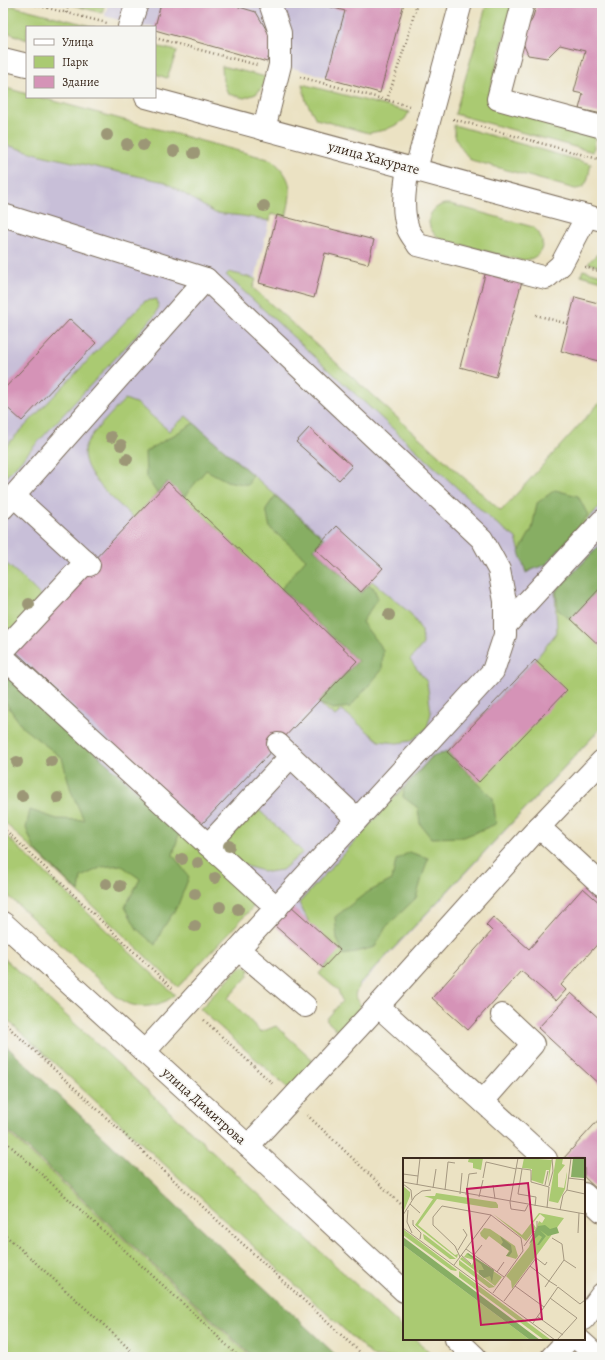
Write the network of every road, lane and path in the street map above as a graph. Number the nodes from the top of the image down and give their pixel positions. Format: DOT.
graph roads {
  1 [pos="28,3"];
  2 [pos="68,3"];
  3 [pos="137,3"];
  4 [pos="270,3"];
  5 [pos="417,3"];
  6 [pos="461,3"];
  7 [pos="524,3"];
  8 [pos="66,13"];
  9 [pos="119,25"];
  10 [pos="156,38"];
  11 [pos="3,59"];
  12 [pos="26,65"];
  13 [pos="278,71"];
  14 [pos="150,98"];
  15 [pos="387,100"];
  16 [pos="431,112"];
  17 [pos="602,127"];
  18 [pos="264,129"];
  19 [pos="602,160"];
  20 [pos="412,168"];
  21 [pos="3,215"];
  22 [pos="595,218"];
  23 [pos="585,267"];
  24 [pos="602,272"];
  25 [pos="206,279"];
  26 [pos="536,315"];
  27 [pos="568,324"];
  28 [pos="8,502"];
  29 [pos="602,521"];
  30 [pos="505,626"];
  31 [pos="3,651"];
  32 [pos="3,657"];
  33 [pos="602,761"];
  34 [pos="357,819"];
  35 [pos="539,827"];
  36 [pos="208,845"];
  37 [pos="602,885"];
  38 [pos="276,908"];
  39 [pos="3,923"];
  40 [pos="239,950"];
  41 [pos="306,1006"];
  42 [pos="378,1006"];
  43 [pos="502,1015"];
  44 [pos="3,1022"];
  45 [pos="144,1052"];
  46 [pos="483,1101"];
  47 [pos="3,1139"];
  48 [pos="248,1146"];
  49 [pos="545,1158"];
  50 [pos="585,1195"];
  51 [pos="602,1211"];
  52 [pos="3,1233"];
  53 [pos="403,1290"];
  54 [pos="602,1294"];
  55 [pos="585,1318"];
  56 [pos="457,1340"];
  57 [pos="568,1340"];
  58 [pos="579,1340"];
  59 [pos="137,1357"];
  60 [pos="239,1357"];
  61 [pos="364,1357"];
  62 [pos="475,1357"];
  63 [pos="552,1357"];
  64 [pos="598,1357"];
  1 -- 8 [label="path"];
  2 -- 8 [label="path"];
  3 -- 9 [label="main road"];
  4 -- 13 [label="main road"];
  5 -- 15 [label="path"];
  6 -- 16 [label="main road"];
  7 -- 17 [label="main road"];
  8 -- 9 [label="path"];
  10 -- 13 [label="path"];
  11 -- 12 [label="main road"];
  13 -- 15 [label="path"];
  13 -- 18 [label="main road"];
  14 -- 18 [label="main road, улица Хакурате"];
  15 -- 16 [label="path"];
  16 -- 19 [label="path"];
  16 -- 20 [label="main road"];
  18 -- 20 [label="main road, улица Хакурате"];
  20 -- 22 [label="main road, улица Хакурате"];
  20 -- 22 [label="main road"];
  21 -- 25 [label="main road"];
  23 -- 24 [label="path"];
  25 -- 28 [label="main road"];
  25 -- 30 [label="main road"];
  26 -- 27 [label="path"];
  28 -- 31 [label="main road"];
  29 -- 30 [label="main road"];
  30 -- 34 [label="main road"];
  32 -- 36 [label="main road"];
  33 -- 35 [label="main road"];
  34 -- 36 [label="main road"];
  34 -- 38 [label="main road"];
  35 -- 37 [label="main road"];
  35 -- 42 [label="main road"];
  36 -- 38 [label="main road"];
  38 -- 40 [label="main road"];
  39 -- 45 [label="main road, улица Димитрова"];
  40 -- 41 [label="main road"];
  40 -- 45 [label="main road"];
  42 -- 46 [label="main road"];
  42 -- 48 [label="main road"];
  43 -- 46 [label="main road"];
  44 -- 61 [label="path"];
  45 -- 48 [label="main road, улица Димитрова"];
  46 -- 49 [label="main road"];
  47 -- 60 [label="path"];
  48 -- 53 [label="main road, улица Димитрова"];
  50 -- 51 [label="main road"];
  52 -- 59 [label="path"];
  54 -- 55 [label="main road"];
  56 -- 62 [label="main road"];
  57 -- 63 [label="main road"];
  58 -- 64 [label="main road"];
}
